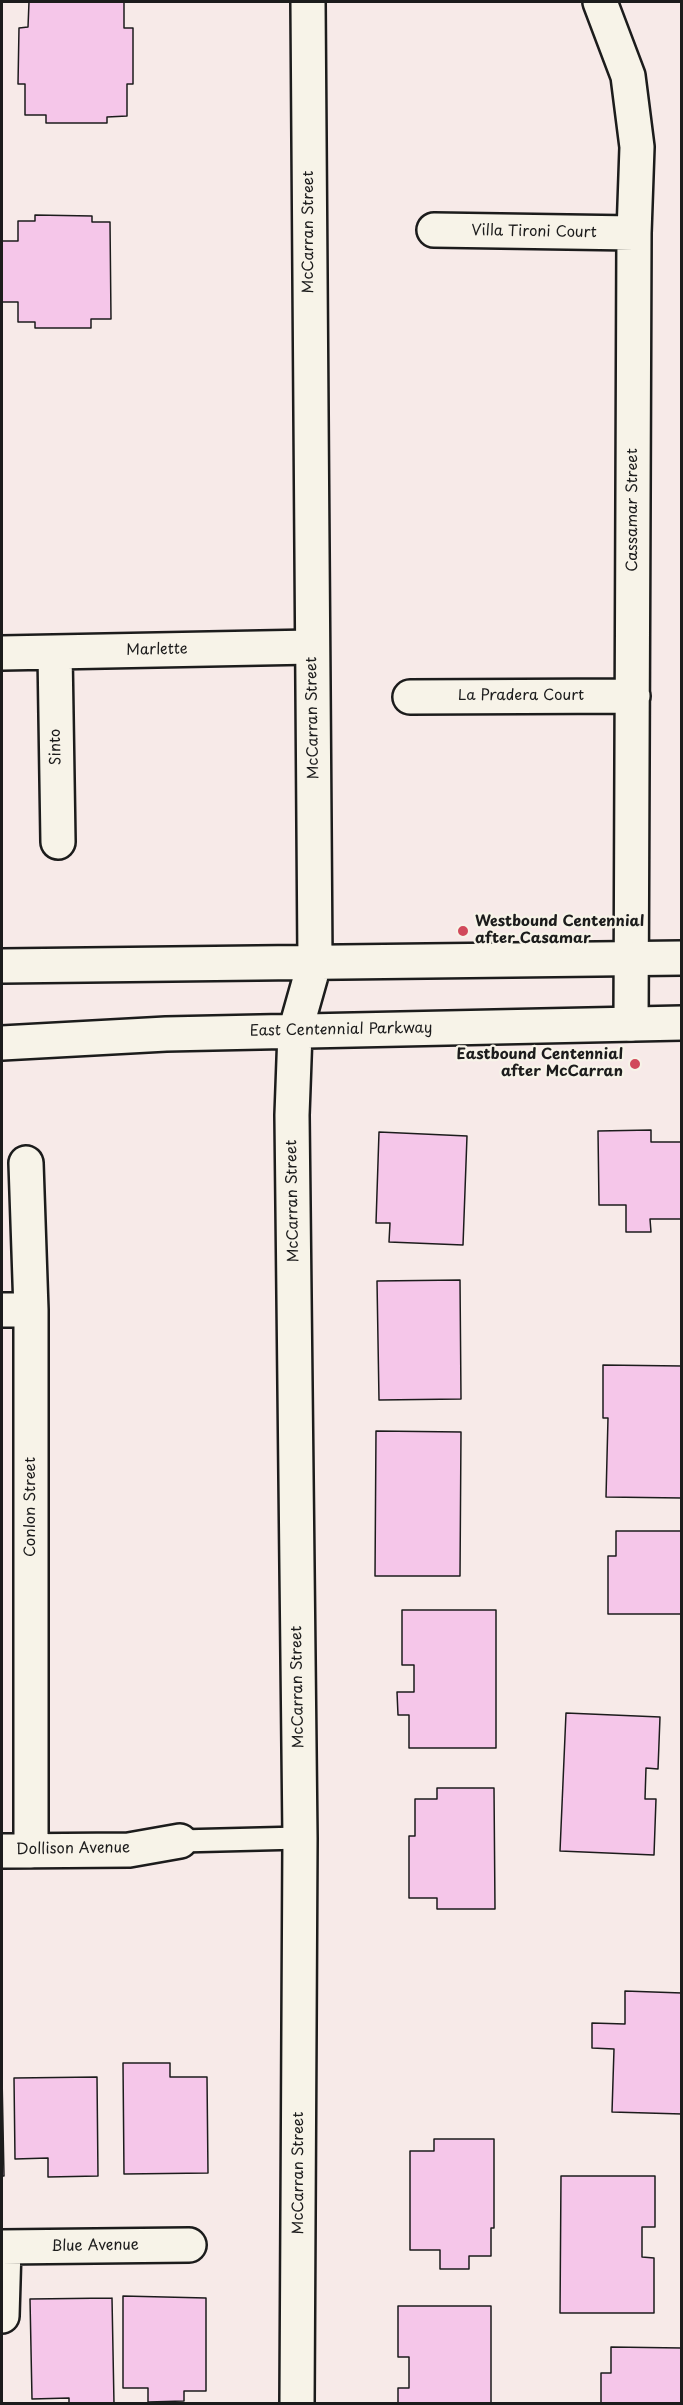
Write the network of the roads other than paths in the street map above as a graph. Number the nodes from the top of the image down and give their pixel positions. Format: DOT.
graph roads {
  1 [pos="308,2"];
  2 [pos="600,2"];
  3 [pos="434,230"];
  4 [pos="634,233"];
  5 [pos="312,647"];
  6 [pos="55,652"];
  7 [pos="2,653"];
  8 [pos="633,696"];
  9 [pos="410,697"];
  10 [pos="57,842"];
  11 [pos="681,958"];
  12 [pos="631,959"];
  13 [pos="315,961"];
  14 [pos="2,966"];
  15 [pos="681,1023"];
  16 [pos="631,1024"];
  17 [pos="295,1032"];
  18 [pos="2,1044"];
  19 [pos="26,1163"];
  20 [pos="16,1310"];
  21 [pos="300,1838"];
  22 [pos="180,1841"];
  23 [pos="16,1851"];
  24 [pos="189,2245"];
  25 [pos="3,2247"];
  26 [pos="2,2316"];
  27 [pos="297,2403"];
  1 -- 5 [label="street, McCarran Street"];
  2 -- 4 [label="street, Cassamar Street"];
  3 -- 4 [label="street, Villa Tironi Court"];
  4 -- 8 [label="street, Cassamar Street"];
  5 -- 6 [label="street, Marlette"];
  5 -- 13 [label="street, McCarran Street"];
  6 -- 7 [label="street, Marlette"];
  6 -- 10 [label="street, Sinto"];
  8 -- 9 [label="street, La Pradera Court"];
  8 -- 12 [label="street, Cassamar Street"];
  11 -- 12 [label="street"];
  12 -- 13 [label="street"];
  12 -- 16 [label="street, Cassamar Street"];
  13 -- 14 [label="street"];
  13 -- 17 [label="street, McCarran Street"];
  15 -- 16 [label="street, East Centennial Parkway"];
  16 -- 17 [label="street, East Centennial Parkway"];
  17 -- 18 [label="street, East Centennial Parkway"];
  17 -- 21 [label="street, McCarran Street"];
  19 -- 20 [label="street, Conlon Street"];
  20 -- 23 [label="street, Conlon Street"];
  21 -- 22 [label="lane"];
  21 -- 27 [label="street, McCarran Street"];
  22 -- 23 [label="street, Dollison Avenue"];
  24 -- 25 [label="street, Blue Avenue"];
  25 -- 26 [label="street"];
}
